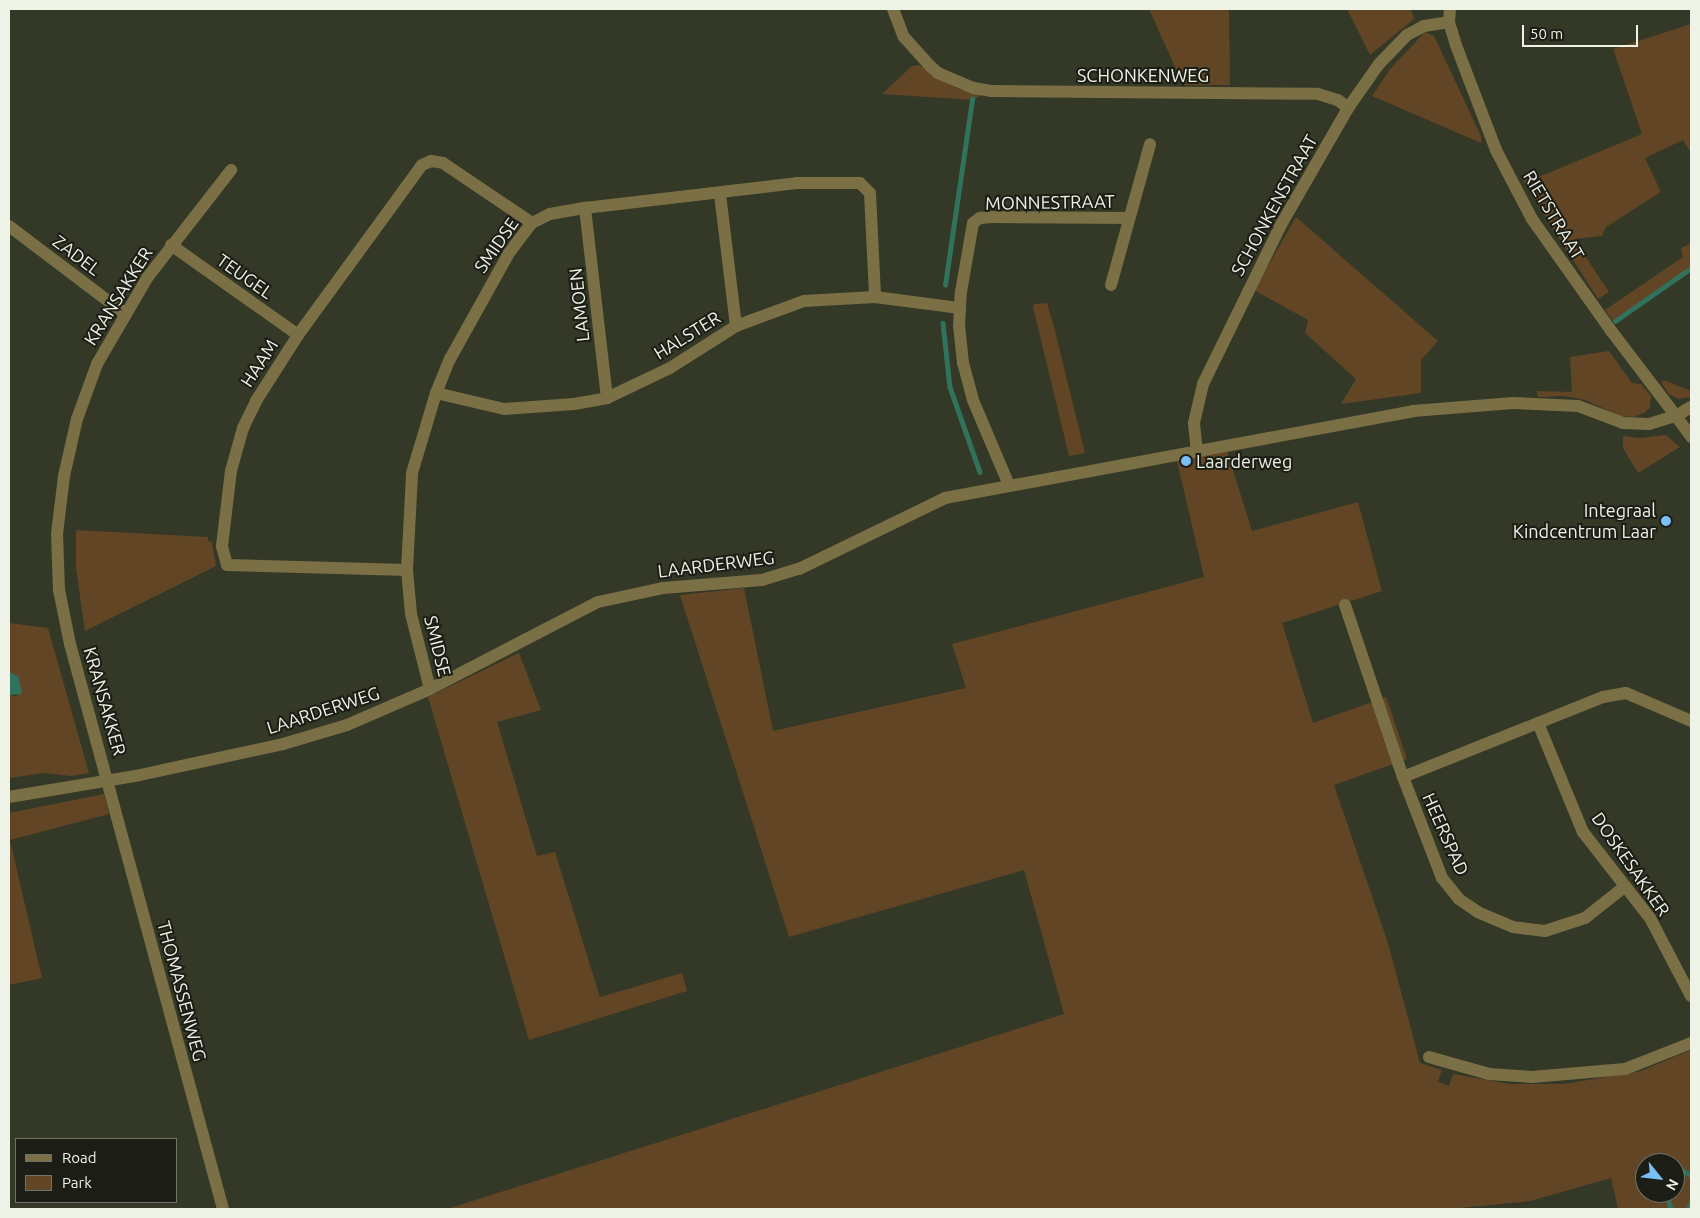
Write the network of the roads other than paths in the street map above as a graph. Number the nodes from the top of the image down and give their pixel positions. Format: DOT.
graph roads {
  1 [pos="893,9"];
  2 [pos="1450,15"];
  3 [pos="1348,108"];
  4 [pos="1150,144"];
  5 [pos="231,170"];
  6 [pos="720,194"];
  7 [pos="585,208"];
  8 [pos="1129,218"];
  9 [pos="532,223"];
  10 [pos="9,226"];
  11 [pos="171,245"];
  12 [pos="1111,285"];
  13 [pos="876,297"];
  14 [pos="960,308"];
  15 [pos="124,313"];
  16 [pos="736,326"];
  17 [pos="298,335"];
  18 [pos="436,393"];
  19 [pos="607,398"];
  20 [pos="1691,407"];
  21 [pos="1676,416"];
  22 [pos="1691,437"];
  23 [pos="1197,452"];
  24 [pos="1009,485"];
  25 [pos="407,570"];
  26 [pos="1345,606"];
  27 [pos="430,689"];
  28 [pos="1691,722"];
  29 [pos="1538,723"];
  30 [pos="1403,777"];
  31 [pos="109,781"];
  32 [pos="9,797"];
  33 [pos="1624,888"];
  34 [pos="1691,996"];
  35 [pos="1691,1043"];
  36 [pos="1429,1057"];
  37 [pos="223,1209"];
  1 -- 3 [label="street, SCHONKENWEG"];
  2 -- 3 [label="street, SCHONKENSTRAAT"];
  2 -- 21 [label="street, RIETSTRAAT"];
  3 -- 23 [label="street, SCHONKENSTRAAT"];
  4 -- 8 [label="street, MONNESTRAAT"];
  5 -- 11 [label="street, KRANSAKKER"];
  6 -- 7 [label="street, SMIDSE"];
  6 -- 13 [label="street, SMIDSE"];
  6 -- 16 [label="street"];
  7 -- 9 [label="street, SMIDSE"];
  7 -- 19 [label="street, LAMOEN"];
  8 -- 12 [label="street, MONNESTRAAT"];
  8 -- 14 [label="street, MONNESTRAAT"];
  9 -- 17 [label="street, HAAM"];
  9 -- 18 [label="street, SMIDSE"];
  10 -- 15 [label="street, ZADEL"];
  11 -- 15 [label="street, KRANSAKKER"];
  11 -- 17 [label="street, TEUGEL"];
  13 -- 14 [label="street, HALSTER"];
  13 -- 16 [label="street, HALSTER"];
  14 -- 24 [label="street, MONNESTRAAT"];
  15 -- 31 [label="street, KRANSAKKER"];
  16 -- 19 [label="street, HALSTER"];
  17 -- 25 [label="street, HAAM"];
  18 -- 19 [label="street, HALSTER"];
  18 -- 25 [label="street, SMIDSE"];
  20 -- 21 [label="street, LAARDERWEG"];
  21 -- 22 [label="street, RIETSTRAAT"];
  21 -- 23 [label="street, LAARDERWEG"];
  23 -- 24 [label="street, LAARDERWEG"];
  24 -- 27 [label="street, LAARDERWEG"];
  25 -- 27 [label="street, SMIDSE"];
  26 -- 30 [label="street, HEERSPAD"];
  27 -- 31 [label="street, LAARDERWEG"];
  28 -- 29 [label="street, HEERSPAD"];
  29 -- 30 [label="street, HEERSPAD"];
  29 -- 33 [label="street, DOSKESAKKER"];
  30 -- 33 [label="street, HEERSPAD"];
  31 -- 32 [label="street, LAARDERWEG"];
  31 -- 37 [label="street, THOMASSENWEG"];
  33 -- 34 [label="street, DOSKESAKKER"];
  35 -- 36 [label="street"];
}
